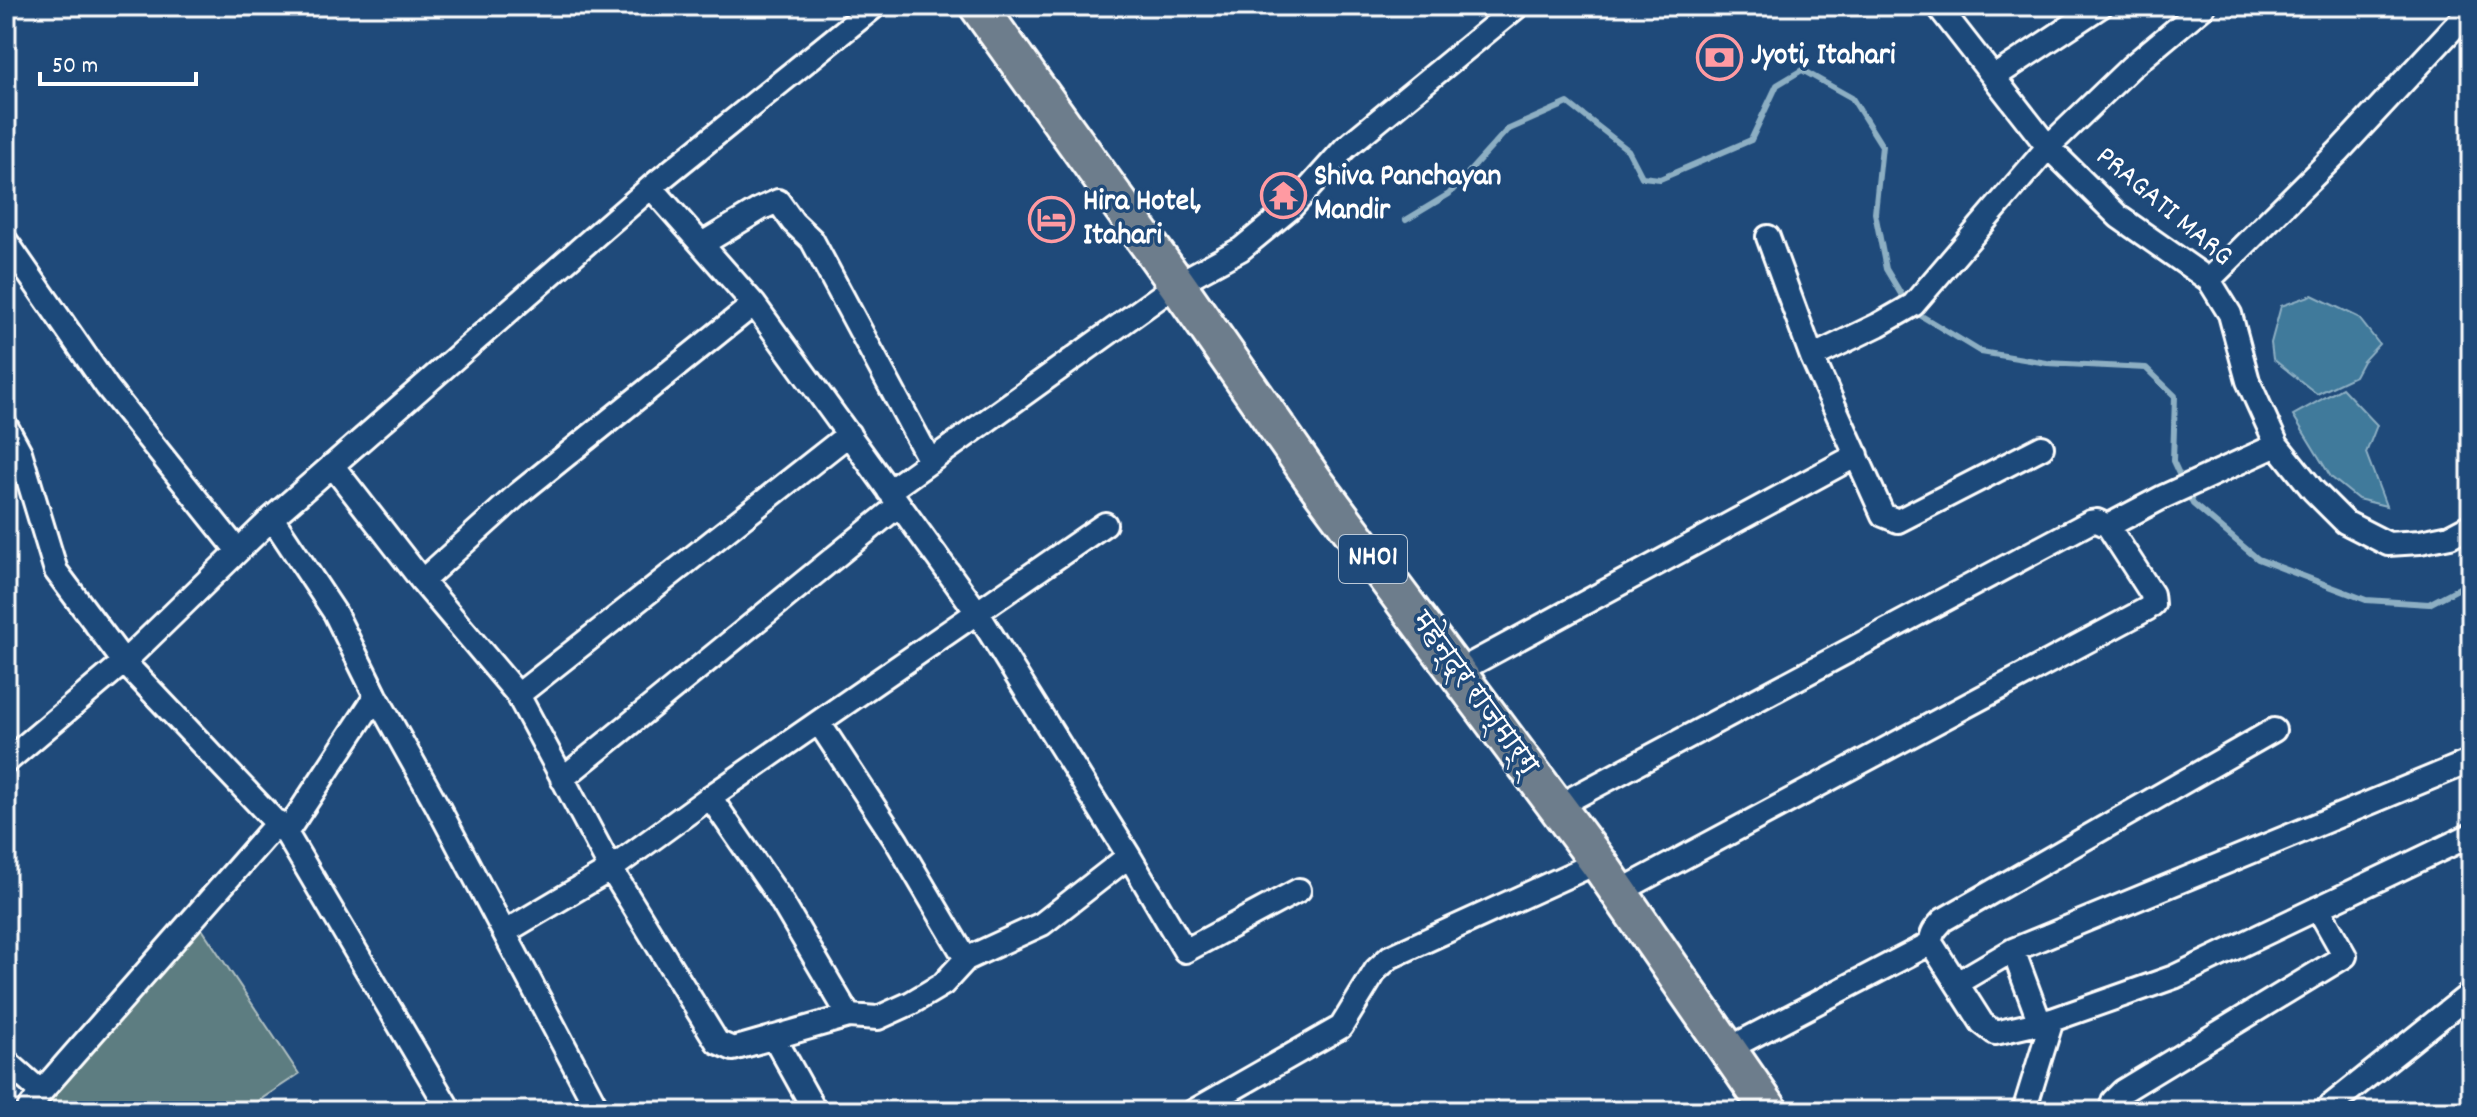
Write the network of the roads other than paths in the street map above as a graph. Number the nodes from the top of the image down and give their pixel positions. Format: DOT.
graph roads {
  1 [pos="875,6"];
  2 [pos="978,6"];
  3 [pos="1518,6"];
  4 [pos="1938,6"];
  5 [pos="2101,6"];
  6 [pos="2204,6"];
  7 [pos="2471,9"];
  8 [pos="1994,77"];
  9 [pos="2048,147"];
  10 [pos="651,187"];
  11 [pos="1768,237"];
  12 [pos="6,241"];
  13 [pos="702,244"];
  14 [pos="2209,280"];
  15 [pos="1177,284"];
  16 [pos="754,304"];
  17 [pos="1812,357"];
  18 [pos="6,426"];
  19 [pos="849,434"];
  20 [pos="2277,445"];
  21 [pos="2042,447"];
  22 [pos="1857,455"];
  23 [pos="930,461"];
  24 [pos="332,465"];
  25 [pos="894,498"];
  26 [pos="272,518"];
  27 [pos="1105,524"];
  28 [pos="2471,525"];
  29 [pos="2108,526"];
  30 [pos="238,551"];
  31 [pos="422,581"];
  32 [pos="977,612"];
  33 [pos="124,662"];
  34 [pos="1457,672"];
  35 [pos="518,695"];
  36 [pos="376,696"];
  37 [pos="819,723"];
  38 [pos="2274,730"];
  39 [pos="10,754"];
  40 [pos="2471,761"];
  41 [pos="562,779"];
  42 [pos="710,797"];
  43 [pos="1556,807"];
  44 [pos="282,828"];
  45 [pos="2471,835"];
  46 [pos="1129,856"];
  47 [pos="1598,862"];
  48 [pos="611,869"];
  49 [pos="1299,890"];
  50 [pos="1619,892"];
  51 [pos="2318,908"];
  52 [pos="505,932"];
  53 [pos="1931,943"];
  54 [pos="2013,950"];
  55 [pos="966,959"];
  56 [pos="1957,983"];
  57 [pos="2471,996"];
  58 [pos="849,1016"];
  59 [pos="2046,1021"];
  60 [pos="774,1037"];
  61 [pos="1728,1049"];
  62 [pos="6,1061"];
  63 [pos="41,1092"];
  64 [pos="2107,1109"];
  65 [pos="598,1110"];
  66 [pos="28,1111"];
  67 [pos="450,1111"];
  68 [pos="815,1111"];
  69 [pos="1194,1111"];
  70 [pos="1770,1111"];
  71 [pos="2024,1111"];
  72 [pos="2324,1111"];
  1 -- 10 [label="street"];
  2 -- 15 [label="highway, महेन्द्र राज्मार्ग् / NH01"];
  3 -- 15 [label="street"];
  4 -- 8 [label="street, PRAGATI MARG"];
  5 -- 8 [label="street"];
  6 -- 9 [label="street"];
  7 -- 14 [label="street"];
  8 -- 9 [label="street, PRAGATI MARG"];
  9 -- 14 [label="street, PRAGATI MARG"];
  9 -- 17 [label="street"];
  10 -- 13 [label="street"];
  10 -- 24 [label="street"];
  11 -- 17 [label="street"];
  12 -- 30 [label="street"];
  13 -- 16 [label="street"];
  13 -- 23 [label="street"];
  14 -- 20 [label="street, PRAGATI MARG"];
  15 -- 23 [label="street"];
  15 -- 34 [label="highway, महेन्द्र राज्मार्ग् / NH01"];
  16 -- 19 [label="street"];
  16 -- 31 [label="street"];
  17 -- 22 [label="street"];
  18 -- 33 [label="street"];
  19 -- 25 [label="street"];
  19 -- 35 [label="street"];
  20 -- 28 [label="street, PRAGATI MARG"];
  20 -- 29 [label="street"];
  21 -- 22 [label="street"];
  22 -- 34 [label="street"];
  23 -- 25 [label="street"];
  24 -- 26 [label="street"];
  24 -- 31 [label="street"];
  25 -- 32 [label="street"];
  25 -- 41 [label="street"];
  26 -- 30 [label="street"];
  26 -- 36 [label="street"];
  27 -- 32 [label="street"];
  29 -- 43 [label="street"];
  29 -- 50 [label="street"];
  30 -- 33 [label="street"];
  31 -- 35 [label="street"];
  32 -- 37 [label="street"];
  32 -- 46 [label="street"];
  33 -- 39 [label="street"];
  33 -- 44 [label="street"];
  34 -- 43 [label="highway, महेन्द्र राज्मार्ग् / NH01"];
  35 -- 41 [label="street"];
  36 -- 44 [label="street"];
  36 -- 52 [label="street"];
  37 -- 42 [label="street"];
  37 -- 55 [label="street"];
  38 -- 53 [label="street"];
  40 -- 54 [label="street"];
  41 -- 48 [label="street"];
  42 -- 48 [label="street"];
  42 -- 58 [label="street"];
  43 -- 47 [label="highway, महेन्द्र राज्मार्ग् / NH01"];
  44 -- 63 [label="street"];
  44 -- 67 [label="street"];
  45 -- 51 [label="street"];
  46 -- 49 [label="street"];
  46 -- 55 [label="street"];
  47 -- 50 [label="highway, महेन्द्र राज्मार्ग् / NH01"];
  47 -- 69 [label="street"];
  48 -- 52 [label="street"];
  48 -- 60 [label="street"];
  50 -- 61 [label="highway, महेन्द्र राज्मार्ग् / NH01"];
  51 -- 59 [label="street"];
  51 -- 64 [label="street"];
  52 -- 65 [label="street"];
  53 -- 56 [label="street"];
  53 -- 61 [label="street"];
  54 -- 56 [label="street"];
  54 -- 59 [label="street"];
  55 -- 58 [label="street"];
  56 -- 59 [label="street"];
  57 -- 72 [label="street"];
  58 -- 60 [label="street"];
  59 -- 71 [label="street"];
  60 -- 68 [label="street"];
  61 -- 70 [label="highway, महेन्द्र राज्मार्ग् / NH01"];
  62 -- 63 [label="street"];
  63 -- 66 [label="street"];
}
